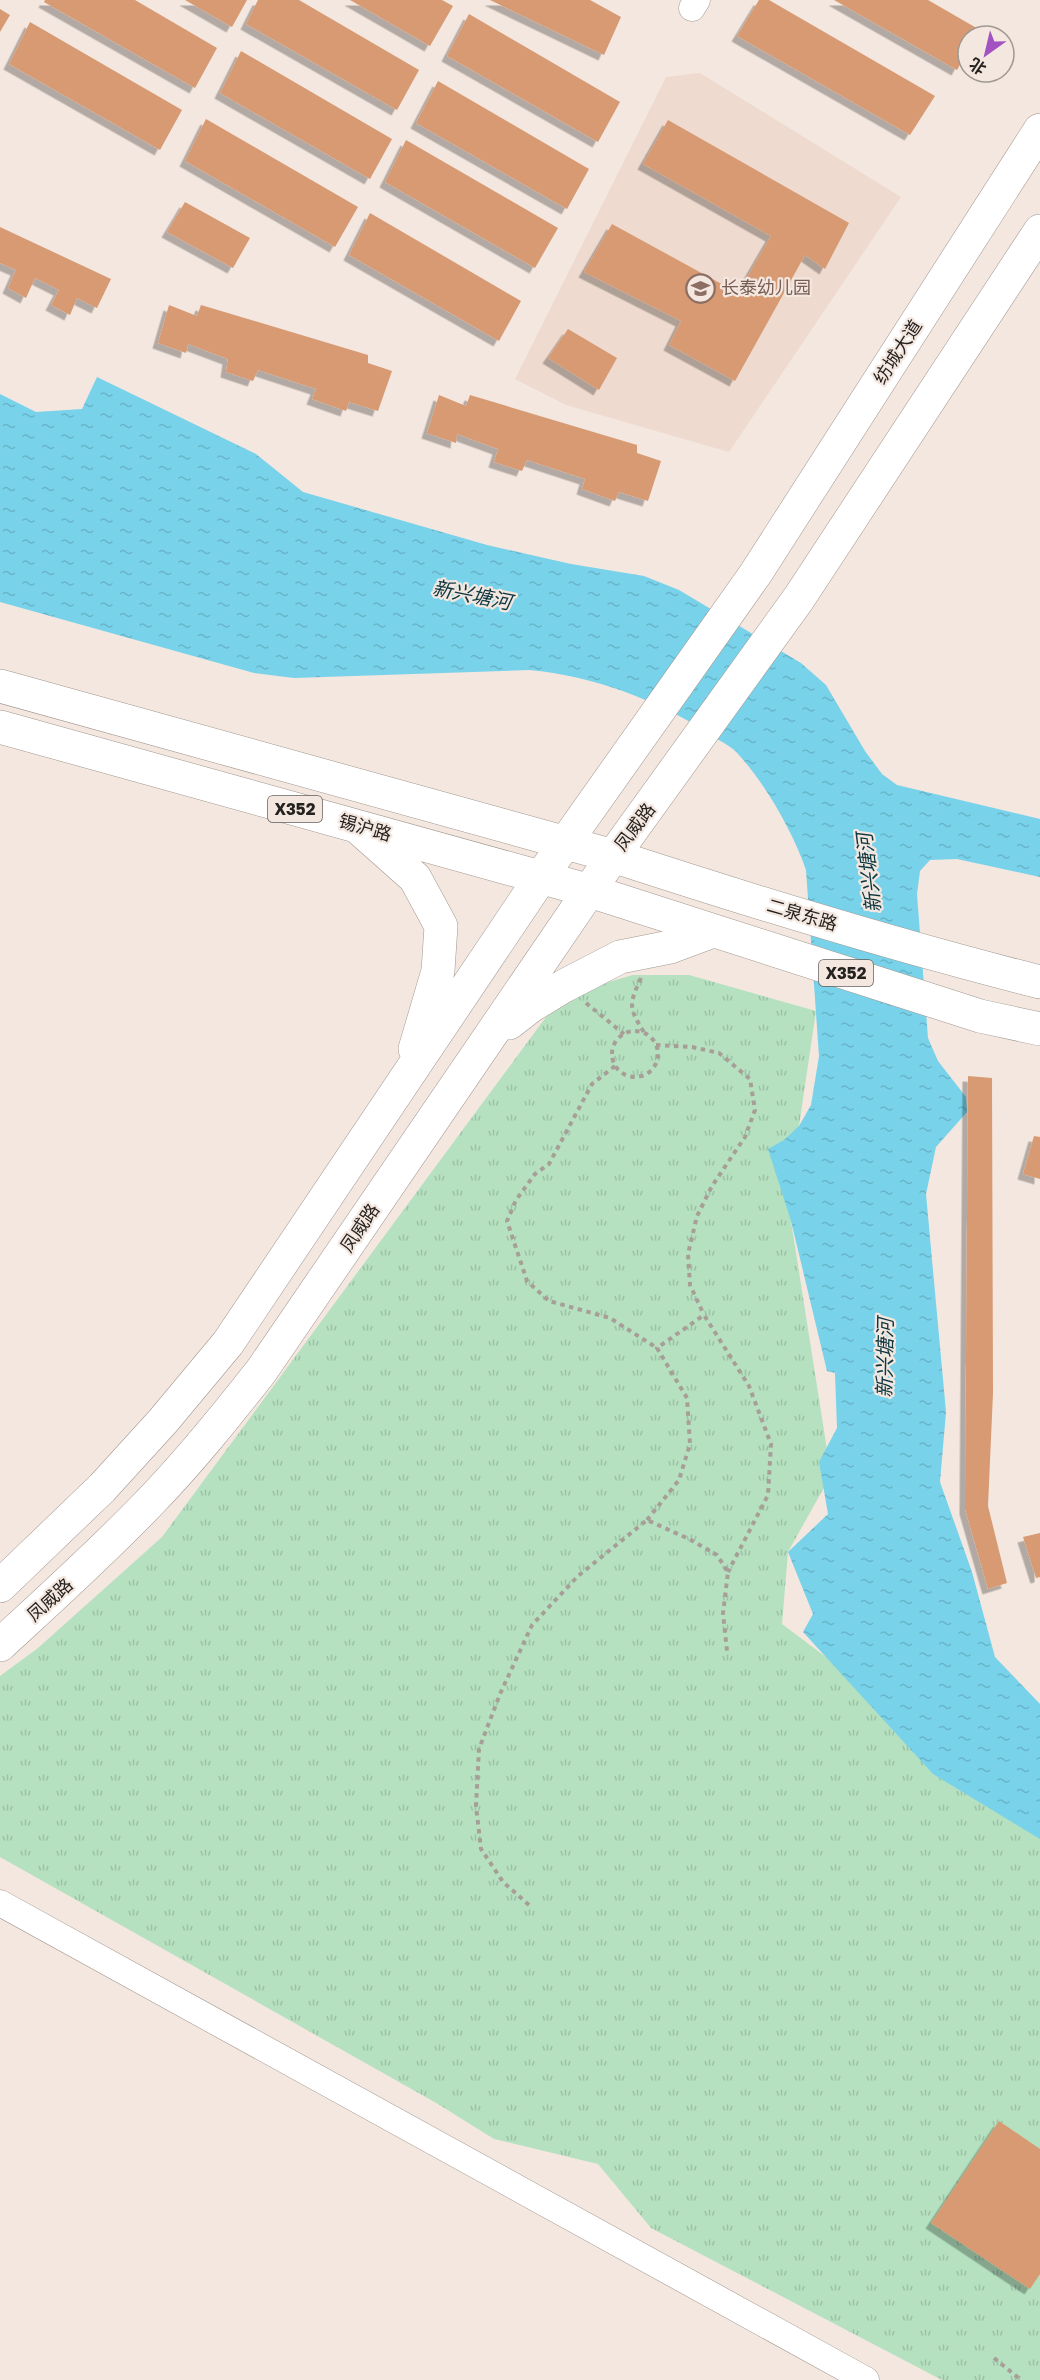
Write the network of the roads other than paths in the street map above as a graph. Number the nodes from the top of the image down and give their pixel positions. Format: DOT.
graph roads {
  1 [pos="1040,130"];
  2 [pos="1040,231"];
  3 [pos="0,686"];
  4 [pos="0,727"];
  5 [pos="356,826"];
  6 [pos="565,845"];
  7 [pos="613,856"];
  8 [pos="541,877"];
  9 [pos="590,891"];
  10 [pos="712,931"];
  11 [pos="1040,982"];
  12 [pos="1040,1029"];
  13 [pos="489,1039"];
  14 [pos="407,1079"];
  15 [pos="0,1586"];
  16 [pos="0,1645"];
  17 [pos="0,1903"];
  18 [pos="866,2380"];
  1 -- 6 [label="main road, 纺城大道"];
  2 -- 7 [label="main road, 凤威路"];
  3 -- 6 [label="main road, X352"];
  4 -- 5 [label="main road, 锡沪路 / X352"];
  5 -- 8 [label="main road, 锡沪路 / X352"];
  5 -- 14 [label="main road"];
  6 -- 7 [label="main road, 二泉东路 / X352"];
  6 -- 8 [label="main road"];
  7 -- 9 [label="main road, 凤威路"];
  7 -- 11 [label="main road, 二泉东路 / X352"];
  8 -- 9 [label="main road, 锡沪路 / X352"];
  8 -- 14 [label="main road"];
  9 -- 10 [label="main road, X352"];
  9 -- 13 [label="main road, 凤威路"];
  10 -- 12 [label="main road, X352"];
  10 -- 13 [label="main road"];
  13 -- 16 [label="main road, 凤威路"];
  14 -- 15 [label="main road"];
  17 -- 18 [label="street"];
}
